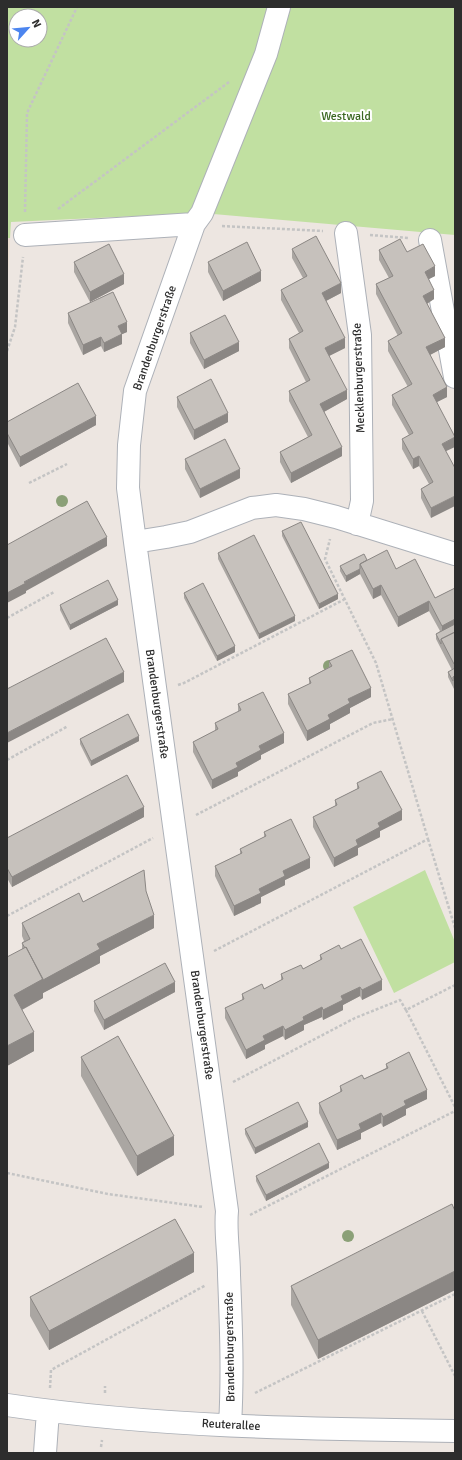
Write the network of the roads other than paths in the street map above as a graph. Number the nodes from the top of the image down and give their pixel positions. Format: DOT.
graph roads {
  1 [pos="279,7"];
  2 [pos="194,224"];
  3 [pos="346,233"];
  4 [pos="25,234"];
  5 [pos="430,240"];
  6 [pos="455,377"];
  7 [pos="357,524"];
  8 [pos="135,542"];
  9 [pos="455,554"];
  10 [pos="7,1405"];
  11 [pos="48,1411"];
  12 [pos="230,1426"];
  13 [pos="455,1431"];
  14 [pos="45,1453"];
  1 -- 2 [label="street, Brandenburgerstraße"];
  2 -- 4 [label="street"];
  2 -- 8 [label="street, Brandenburgerstraße"];
  3 -- 7 [label="street, Mecklenburgerstraße"];
  5 -- 6 [label="street"];
  7 -- 8 [label="street"];
  7 -- 9 [label="street"];
  8 -- 12 [label="street, Brandenburgerstraße"];
  10 -- 11 [label="street, Reuterallee"];
  11 -- 12 [label="street, Reuterallee"];
  11 -- 14 [label="street"];
  12 -- 13 [label="street, Reuterallee"];
}
